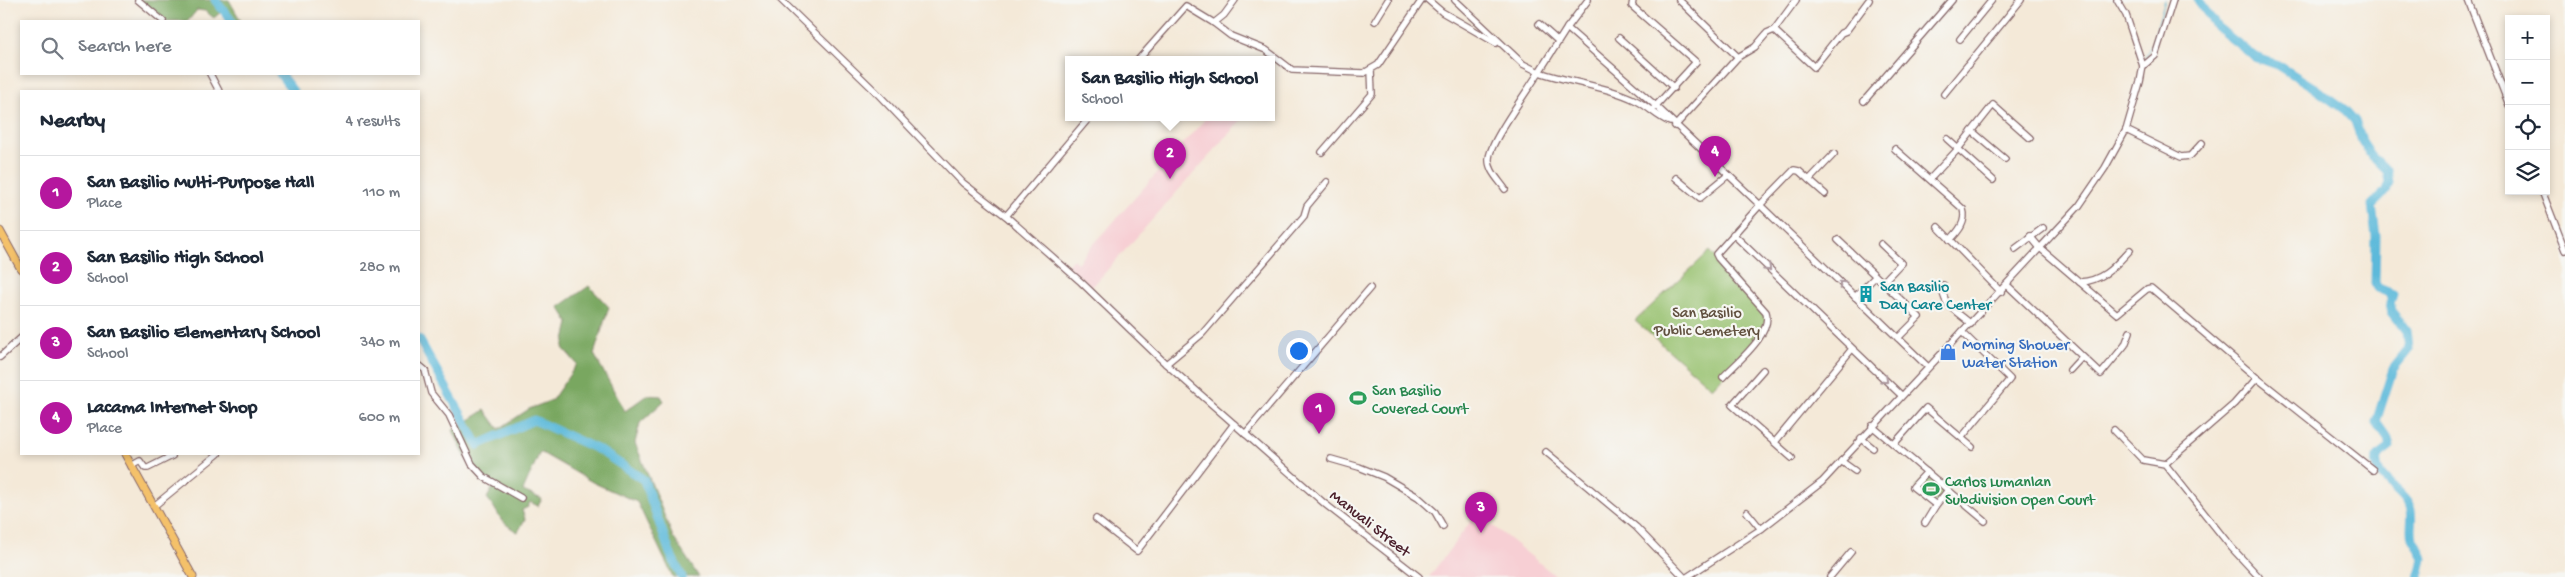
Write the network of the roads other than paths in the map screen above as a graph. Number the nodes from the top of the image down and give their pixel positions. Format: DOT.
graph roads {
  1 [pos="138,0"];
  2 [pos="781,0"];
  3 [pos="1236,0"];
  4 [pos="1388,0"];
  5 [pos="1422,0"];
  6 [pos="1428,0"];
  7 [pos="1455,0"];
  8 [pos="1588,0"];
  9 [pos="1633,0"];
  10 [pos="1679,0"];
  11 [pos="1796,0"];
  12 [pos="1869,0"];
  13 [pos="1952,0"];
  14 [pos="1992,0"];
  15 [pos="2022,0"];
  16 [pos="2117,0"];
  17 [pos="2172,0"];
  18 [pos="2468,0"];
  19 [pos="162,20"];
  20 [pos="1375,21"];
  21 [pos="1214,23"];
  22 [pos="1539,24"];
  23 [pos="1567,28"];
  24 [pos="1774,30"];
  25 [pos="1620,38"];
  26 [pos="1960,39"];
  27 [pos="1558,41"];
  28 [pos="1503,46"];
  29 [pos="1142,56"];
  30 [pos="1274,56"];
  31 [pos="1275,57"];
  32 [pos="1738,57"];
  33 [pos="2143,66"];
  34 [pos="1371,70"];
  35 [pos="1539,72"];
  36 [pos="211,75"];
  37 [pos="1674,88"];
  38 [pos="218,90"];
  39 [pos="1944,94"];
  40 [pos="2505,95"];
  41 [pos="1864,101"];
  42 [pos="1656,106"];
  43 [pos="1651,111"];
  44 [pos="1086,121"];
  45 [pos="1673,124"];
  46 [pos="2126,130"];
  47 [pos="1972,131"];
  48 [pos="2030,138"];
  49 [pos="1947,139"];
  50 [pos="2202,143"];
  51 [pos="1895,149"];
  52 [pos="1958,149"];
  53 [pos="1322,152"];
  54 [pos="1834,154"];
  55 [pos="2005,159"];
  56 [pos="1728,176"];
  57 [pos="1676,178"];
  58 [pos="1930,178"];
  59 [pos="1809,180"];
  60 [pos="1993,180"];
  61 [pos="1327,182"];
  62 [pos="1505,189"];
  63 [pos="1825,194"];
  64 [pos="2544,195"];
  65 [pos="1760,206"];
  66 [pos="1006,216"];
  67 [pos="1938,227"];
  68 [pos="2043,228"];
  69 [pos="0,231"];
  70 [pos="1733,234"];
  71 [pos="2030,236"];
  72 [pos="1838,240"];
  73 [pos="1950,240"];
  74 [pos="1881,244"];
  75 [pos="2038,246"];
  76 [pos="2015,249"];
  77 [pos="2130,250"];
  78 [pos="2565,250"];
  79 [pos="20,267"];
  80 [pos="1875,277"];
  81 [pos="2079,282"];
  82 [pos="1882,283"];
  83 [pos="1942,285"];
  84 [pos="2007,285"];
  85 [pos="1370,288"];
  86 [pos="1998,289"];
  87 [pos="1855,297"];
  88 [pos="1969,322"];
  89 [pos="1962,332"];
  90 [pos="2130,332"];
  91 [pos="1898,338"];
  92 [pos="20,339"];
  93 [pos="1852,349"];
  94 [pos="0,357"];
  95 [pos="2082,357"];
  96 [pos="1166,364"];
  97 [pos="420,366"];
  98 [pos="1928,366"];
  99 [pos="1764,370"];
  100 [pos="2070,370"];
  101 [pos="1723,377"];
  102 [pos="2257,378"];
  103 [pos="1901,395"];
  104 [pos="1234,424"];
  105 [pos="1872,426"];
  106 [pos="2114,430"];
  107 [pos="1246,434"];
  108 [pos="1861,438"];
  109 [pos="1962,438"];
  110 [pos="1775,442"];
  111 [pos="1894,444"];
  112 [pos="1972,447"];
  113 [pos="1873,448"];
  114 [pos="1546,452"];
  115 [pos="125,455"];
  116 [pos="217,455"];
  117 [pos="172,456"];
  118 [pos="1792,458"];
  119 [pos="1331,459"];
  120 [pos="1841,461"];
  121 [pos="2165,464"];
  122 [pos="131,466"];
  123 [pos="2374,470"];
  124 [pos="1855,471"];
  125 [pos="1927,472"];
  126 [pos="1948,490"];
  127 [pos="521,498"];
  128 [pos="1936,505"];
  129 [pos="154,506"];
  130 [pos="1747,512"];
  131 [pos="1096,519"];
  132 [pos="1985,522"];
  133 [pos="1925,523"];
  134 [pos="1443,526"];
  135 [pos="1761,530"];
  136 [pos="1851,552"];
  137 [pos="193,577"];
  138 [pos="1419,577"];
  139 [pos="1686,577"];
  140 [pos="1830,577"];
  141 [pos="2259,577"];
  1 -- 19 [label="street"];
  2 -- 66 [label="street, Manuali Street"];
  3 -- 21 [label="street"];
  4 -- 20 [label="street"];
  5 -- 34 [label="street"];
  6 -- 28 [label="street"];
  7 -- 28 [label="street"];
  8 -- 23 [label="street"];
  9 -- 37 [label="street"];
  10 -- 32 [label="street"];
  11 -- 24 [label="street"];
  12 -- 24 [label="street"];
  13 -- 41 [label="street"];
  14 -- 26 [label="street"];
  15 -- 39 [label="street"];
  16 -- 33 [label="street"];
  17 -- 33 [label="street"];
  18 -- 40 [label="street"];
  21 -- 29 [label="street"];
  21 -- 30 [label="street"];
  22 -- 27 [label="street"];
  23 -- 27 [label="street"];
  23 -- 42 [label="street"];
  24 -- 32 [label="street"];
  25 -- 37 [label="street"];
  27 -- 35 [label="street"];
  28 -- 35 [label="street"];
  31 -- 34 [label="street"];
  32 -- 45 [label="street"];
  33 -- 46 [label="street"];
  34 -- 53 [label="street"];
  35 -- 43 [label="street"];
  35 -- 62 [label="street"];
  36 -- 38 [label="street"];
  37 -- 42 [label="street"];
  42 -- 43 [label="street"];
  42 -- 45 [label="street"];
  43 -- 45 [label="street"];
  44 -- 66 [label="street"];
  45 -- 56 [label="street"];
  46 -- 50 [label="street"];
  46 -- 75 [label="street"];
  47 -- 48 [label="street"];
  47 -- 52 [label="street"];
  47 -- 55 [label="street"];
  49 -- 52 [label="street"];
  51 -- 58 [label="street"];
  52 -- 58 [label="street"];
  52 -- 60 [label="street"];
  54 -- 59 [label="street"];
  56 -- 57 [label="street"];
  56 -- 65 [label="street"];
  58 -- 73 [label="street"];
  59 -- 63 [label="street"];
  59 -- 65 [label="street"];
  61 -- 96 [label="street"];
  64 -- 78 [label="street"];
  65 -- 70 [label="street"];
  87 -- 65 [label="street, one-way"];
  66 -- 96 [label="street, Manuali Street"];
  67 -- 73 [label="street"];
  68 -- 71 [label="street"];
  69 -- 79 [label="main road"];
  70 -- 93 [label="street, one-way"];
  70 -- 101 [label="street"];
  71 -- 75 [label="street"];
  71 -- 76 [label="street"];
  72 -- 80 [label="street"];
  73 -- 86 [label="street"];
  74 -- 82 [label="street"];
  75 -- 81 [label="street"];
  75 -- 84 [label="street"];
  77 -- 81 [label="street"];
  80 -- 82 [label="street"];
  80 -- 87 [label="street"];
  81 -- 102 [label="street"];
  82 -- 91 [label="street"];
  83 -- 88 [label="street"];
  84 -- 86 [label="street"];
  84 -- 95 [label="street"];
  85 -- 107 [label="street"];
  86 -- 88 [label="street"];
  87 -- 91 [label="street"];
  88 -- 89 [label="street"];
  89 -- 98 [label="street"];
  89 -- 109 [label="street"];
  90 -- 95 [label="street"];
  91 -- 98 [label="street"];
  92 -- 94 [label="street"];
  93 -- 103 [label="street, one-way"];
  93 -- 110 [label="street"];
  95 -- 100 [label="street"];
  96 -- 104 [label="street, Manuali Street"];
  97 -- 127 [label="street"];
  98 -- 103 [label="street"];
  99 -- 110 [label="street"];
  102 -- 121 [label="street"];
  102 -- 123 [label="street"];
  103 -- 105 [label="street"];
  104 -- 107 [label="street, Manuali Street"];
  104 -- 131 [label="street"];
  105 -- 108 [label="street"];
  105 -- 111 [label="street"];
  106 -- 121 [label="street"];
  107 -- 138 [label="street, Manuali Street"];
  108 -- 113 [label="street"];
  108 -- 120 [label="street"];
  109 -- 111 [label="street"];
  109 -- 112 [label="street"];
  110 -- 118 [label="street"];
  111 -- 125 [label="street"];
  114 -- 139 [label="street"];
  115 -- 122 [label="main road"];
  116 -- 129 [label="street"];
  117 -- 122 [label="street"];
  119 -- 134 [label="street"];
  120 -- 124 [label="street"];
  120 -- 135 [label="street"];
  121 -- 141 [label="street"];
  122 -- 129 [label="main road"];
  125 -- 126 [label="street"];
  125 -- 128 [label="street"];
  126 -- 128 [label="street"];
  126 -- 132 [label="street"];
  128 -- 133 [label="street"];
  129 -- 137 [label="main road"];
  130 -- 135 [label="street"];
  135 -- 139 [label="street"];
  136 -- 140 [label="street"];
}
